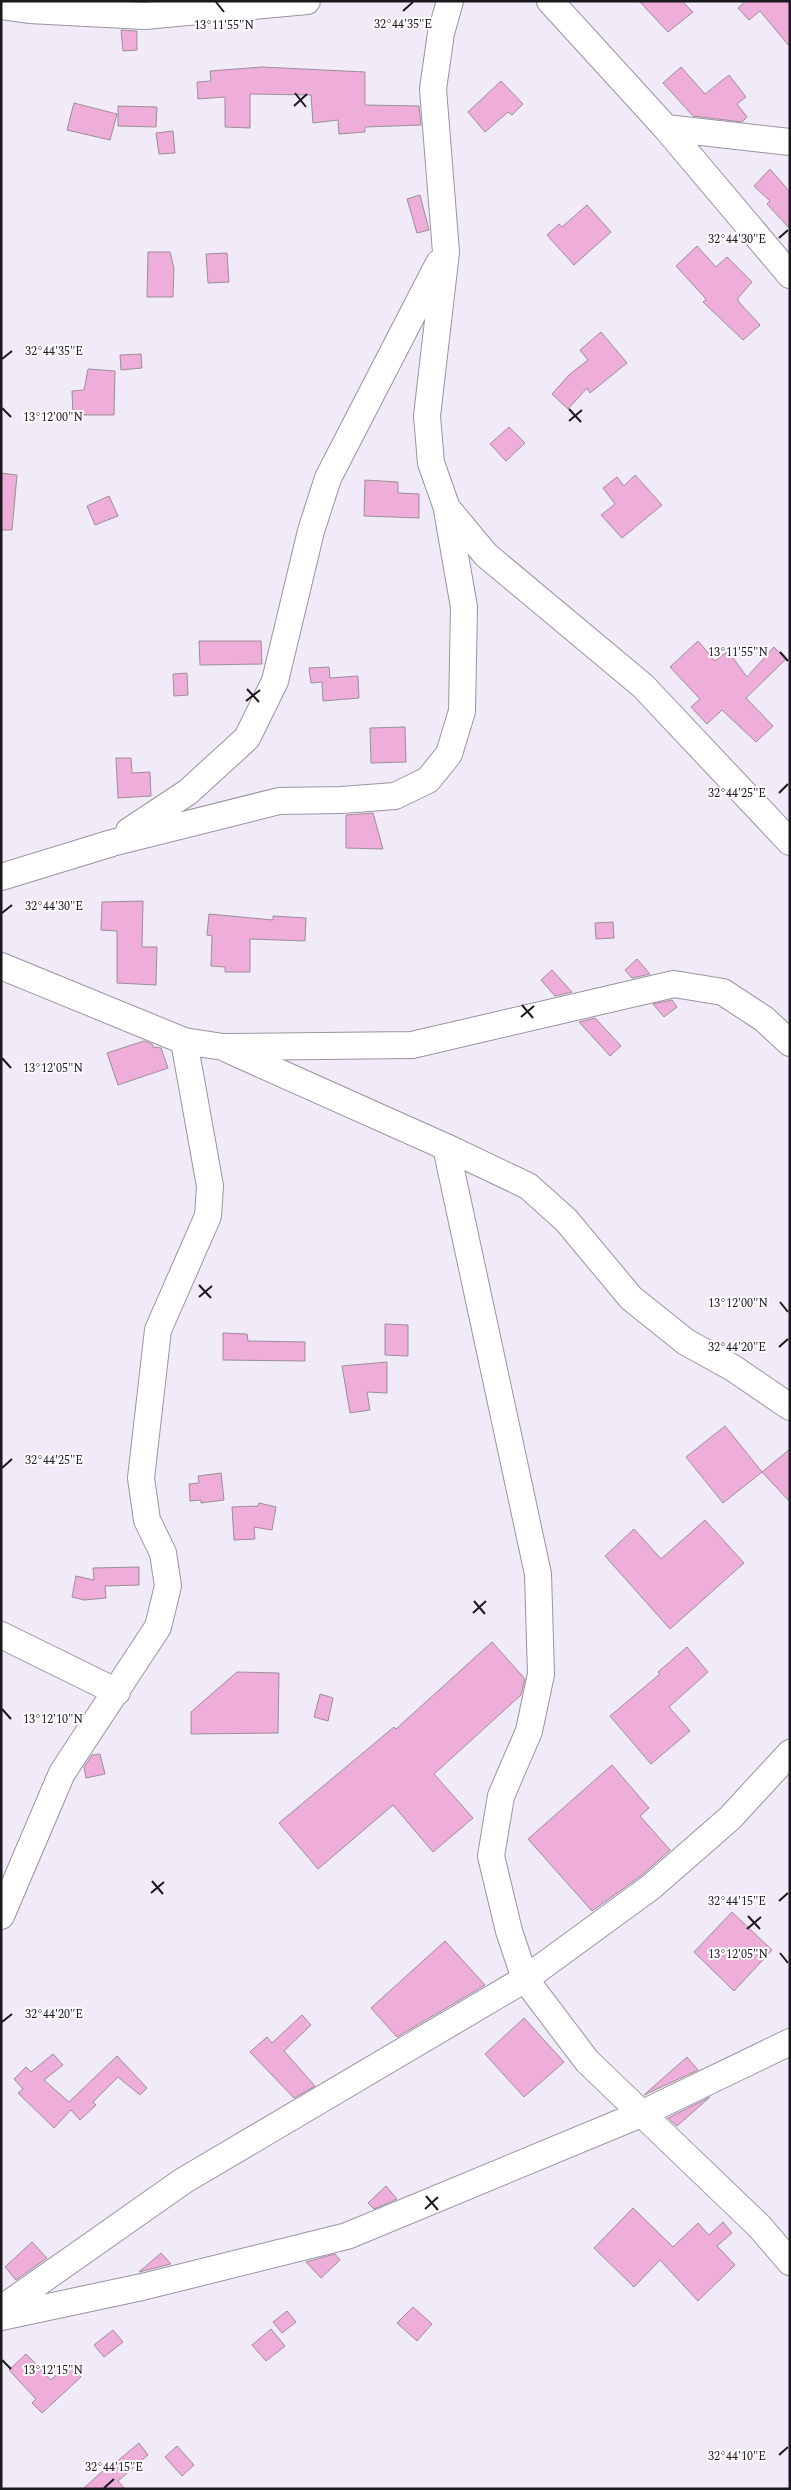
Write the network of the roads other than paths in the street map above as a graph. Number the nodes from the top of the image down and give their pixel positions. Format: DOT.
graph roads {
  1 [pos="307,1"];
  2 [pos="450,1"];
  3 [pos="550,1"];
  4 [pos="1,6"];
  5 [pos="29,6"];
  6 [pos="666,128"];
  7 [pos="790,142"];
  8 [pos="446,252"];
  9 [pos="790,275"];
  10 [pos="447,508"];
  11 [pos="790,842"];
  12 [pos="112,843"];
  13 [pos="1,876"];
  14 [pos="1,966"];
  15 [pos="184,1041"];
  16 [pos="790,1043"];
  17 [pos="223,1047"];
  18 [pos="446,1147"];
  19 [pos="790,1407"];
  20 [pos="1,1635"];
  21 [pos="117,1692"];
  22 [pos="790,1753"];
  23 [pos="1,1916"];
  24 [pos="525,1979"];
  25 [pos="790,2042"];
  26 [pos="642,2114"];
  27 [pos="790,2262"];
  28 [pos="1,2309"];
  29 [pos="1,2317"];
  1 -- 5 [label="street"];
  2 -- 8 [label="street"];
  3 -- 6 [label="street"];
  4 -- 5 [label="street"];
  6 -- 7 [label="street"];
  6 -- 9 [label="street"];
  8 -- 10 [label="street"];
  8 -- 12 [label="street"];
  10 -- 11 [label="street"];
  10 -- 12 [label="street"];
  12 -- 13 [label="street"];
  14 -- 15 [label="street"];
  15 -- 17 [label="street"];
  15 -- 21 [label="street"];
  16 -- 17 [label="street"];
  17 -- 18 [label="street"];
  18 -- 19 [label="street"];
  18 -- 24 [label="street"];
  20 -- 21 [label="street"];
  21 -- 23 [label="street"];
  22 -- 24 [label="street"];
  24 -- 26 [label="street"];
  24 -- 28 [label="street"];
  25 -- 26 [label="street"];
  26 -- 27 [label="street"];
  26 -- 29 [label="street"];
}
